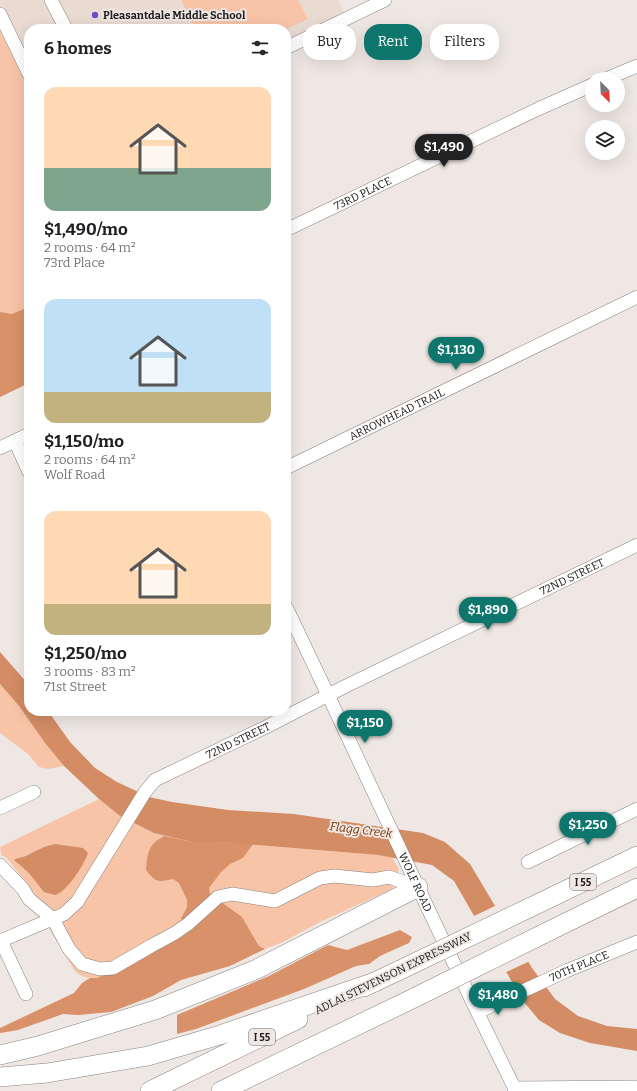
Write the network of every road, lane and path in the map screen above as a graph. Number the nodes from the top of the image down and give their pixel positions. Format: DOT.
graph roads {
  1 [pos="51,0"];
  2 [pos="385,0"];
  3 [pos="0,14"];
  4 [pos="63,24"];
  5 [pos="291,46"];
  6 [pos="24,64"];
  7 [pos="637,66"];
  8 [pos="623,72"];
  9 [pos="585,88"];
  10 [pos="291,228"];
  11 [pos="637,298"];
  12 [pos="24,436"];
  13 [pos="15,441"];
  14 [pos="0,448"];
  15 [pos="24,461"];
  16 [pos="291,466"];
  17 [pos="637,545"];
  18 [pos="291,629"];
  19 [pos="328,694"];
  20 [pos="291,712"];
  21 [pos="284,716"];
  22 [pos="34,792"];
  23 [pos="0,808"];
  24 [pos="637,809"];
  25 [pos="637,856"];
  26 [pos="528,862"];
  27 [pos="0,865"];
  28 [pos="414,878"];
  29 [pos="637,888"];
  30 [pos="637,893"];
  31 [pos="53,919"];
  32 [pos="570,921"];
  33 [pos="0,941"];
  34 [pos="637,942"];
  35 [pos="375,982"];
  36 [pos="26,994"];
  37 [pos="478,1012"];
  38 [pos="0,1055"];
  39 [pos="0,1076"];
  40 [pos="637,1087"];
  41 [pos="515,1089"];
  42 [pos="150,1091"];
  43 [pos="221,1091"];
  1 -- 4 [label="street"];
  2 -- 5 [label="street"];
  3 -- 6 [label="street"];
  7 -- 8 [label="street"];
  9 -- 10 [label="street, 73RD PLACE"];
  11 -- 16 [label="street, ARROWHEAD TRAIL"];
  12 -- 13 [label="street"];
  13 -- 14 [label="street"];
  13 -- 15 [label="street"];
  17 -- 19 [label="street, 72ND STREET"];
  18 -- 19 [label="street, WOLF ROAD"];
  19 -- 20 [label="street, 72ND STREET"];
  19 -- 28 [label="street, WOLF ROAD"];
  21 -- 31 [label="street, 72ND STREET"];
  22 -- 23 [label="street"];
  24 -- 26 [label="street"];
  25 -- 35 [label="highway, ADLAI STEVENSON EXPRESSWAY / I 55, bridge"];
  27 -- 31 [label="street"];
  28 -- 31 [label="street"];
  28 -- 37 [label="street, WOLF ROAD"];
  28 -- 38 [label="highway"];
  29 -- 32 [label="highway, I 55"];
  30 -- 32 [label="highway"];
  31 -- 33 [label="street, 72ND STREET"];
  32 -- 43 [label="highway, I 55, bridge"];
  33 -- 36 [label="street"];
  34 -- 37 [label="street, 70TH PLACE"];
  35 -- 39 [label="highway"];
  35 -- 42 [label="highway, ADLAI STEVENSON EXPRESSWAY / I 55"];
  37 -- 41 [label="street, WOLF ROAD"];
  40 -- 41 [label="street"];
}
